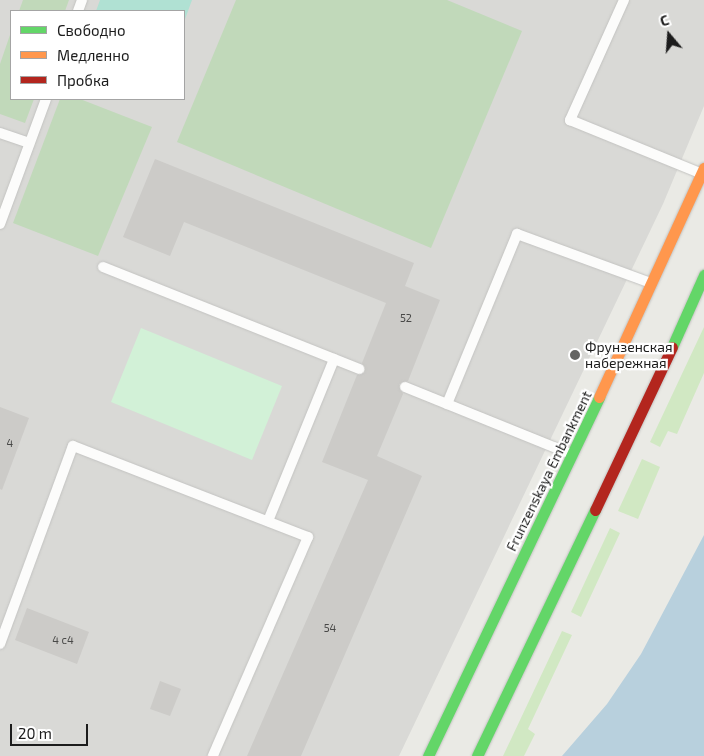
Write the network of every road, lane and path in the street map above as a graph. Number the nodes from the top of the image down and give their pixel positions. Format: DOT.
graph roads {
  1 [pos="624,0"];
  2 [pos="46,100"];
  3 [pos="0,133"];
  4 [pos="29,143"];
  5 [pos="703,171"];
  6 [pos="0,224"];
  7 [pos="103,267"];
  8 [pos="704,275"];
  9 [pos="654,284"];
  10 [pos="334,359"];
  11 [pos="359,369"];
  12 [pos="405,387"];
  13 [pos="447,404"];
  14 [pos="573,455"];
  15 [pos="268,521"];
  16 [pos="0,644"];
  17 [pos="213,756"];
  18 [pos="428,756"];
  19 [pos="477,756"];
  1 -- 5 [label="lane"];
  2 -- 4 [label="lane"];
  3 -- 4 [label="lane"];
  4 -- 6 [label="lane"];
  5 -- 9 [label="main road, Frunzenskaya Embankment"];
  7 -- 10 [label="lane"];
  8 -- 19 [label="main road"];
  9 -- 13 [label="lane"];
  9 -- 14 [label="main road, Frunzenskaya Embankment"];
  10 -- 11 [label="lane"];
  10 -- 15 [label="lane"];
  12 -- 13 [label="lane"];
  13 -- 14 [label="lane"];
  14 -- 18 [label="main road, Frunzenskaya Embankment"];
  15 -- 16 [label="lane"];
  15 -- 17 [label="lane"];
}
